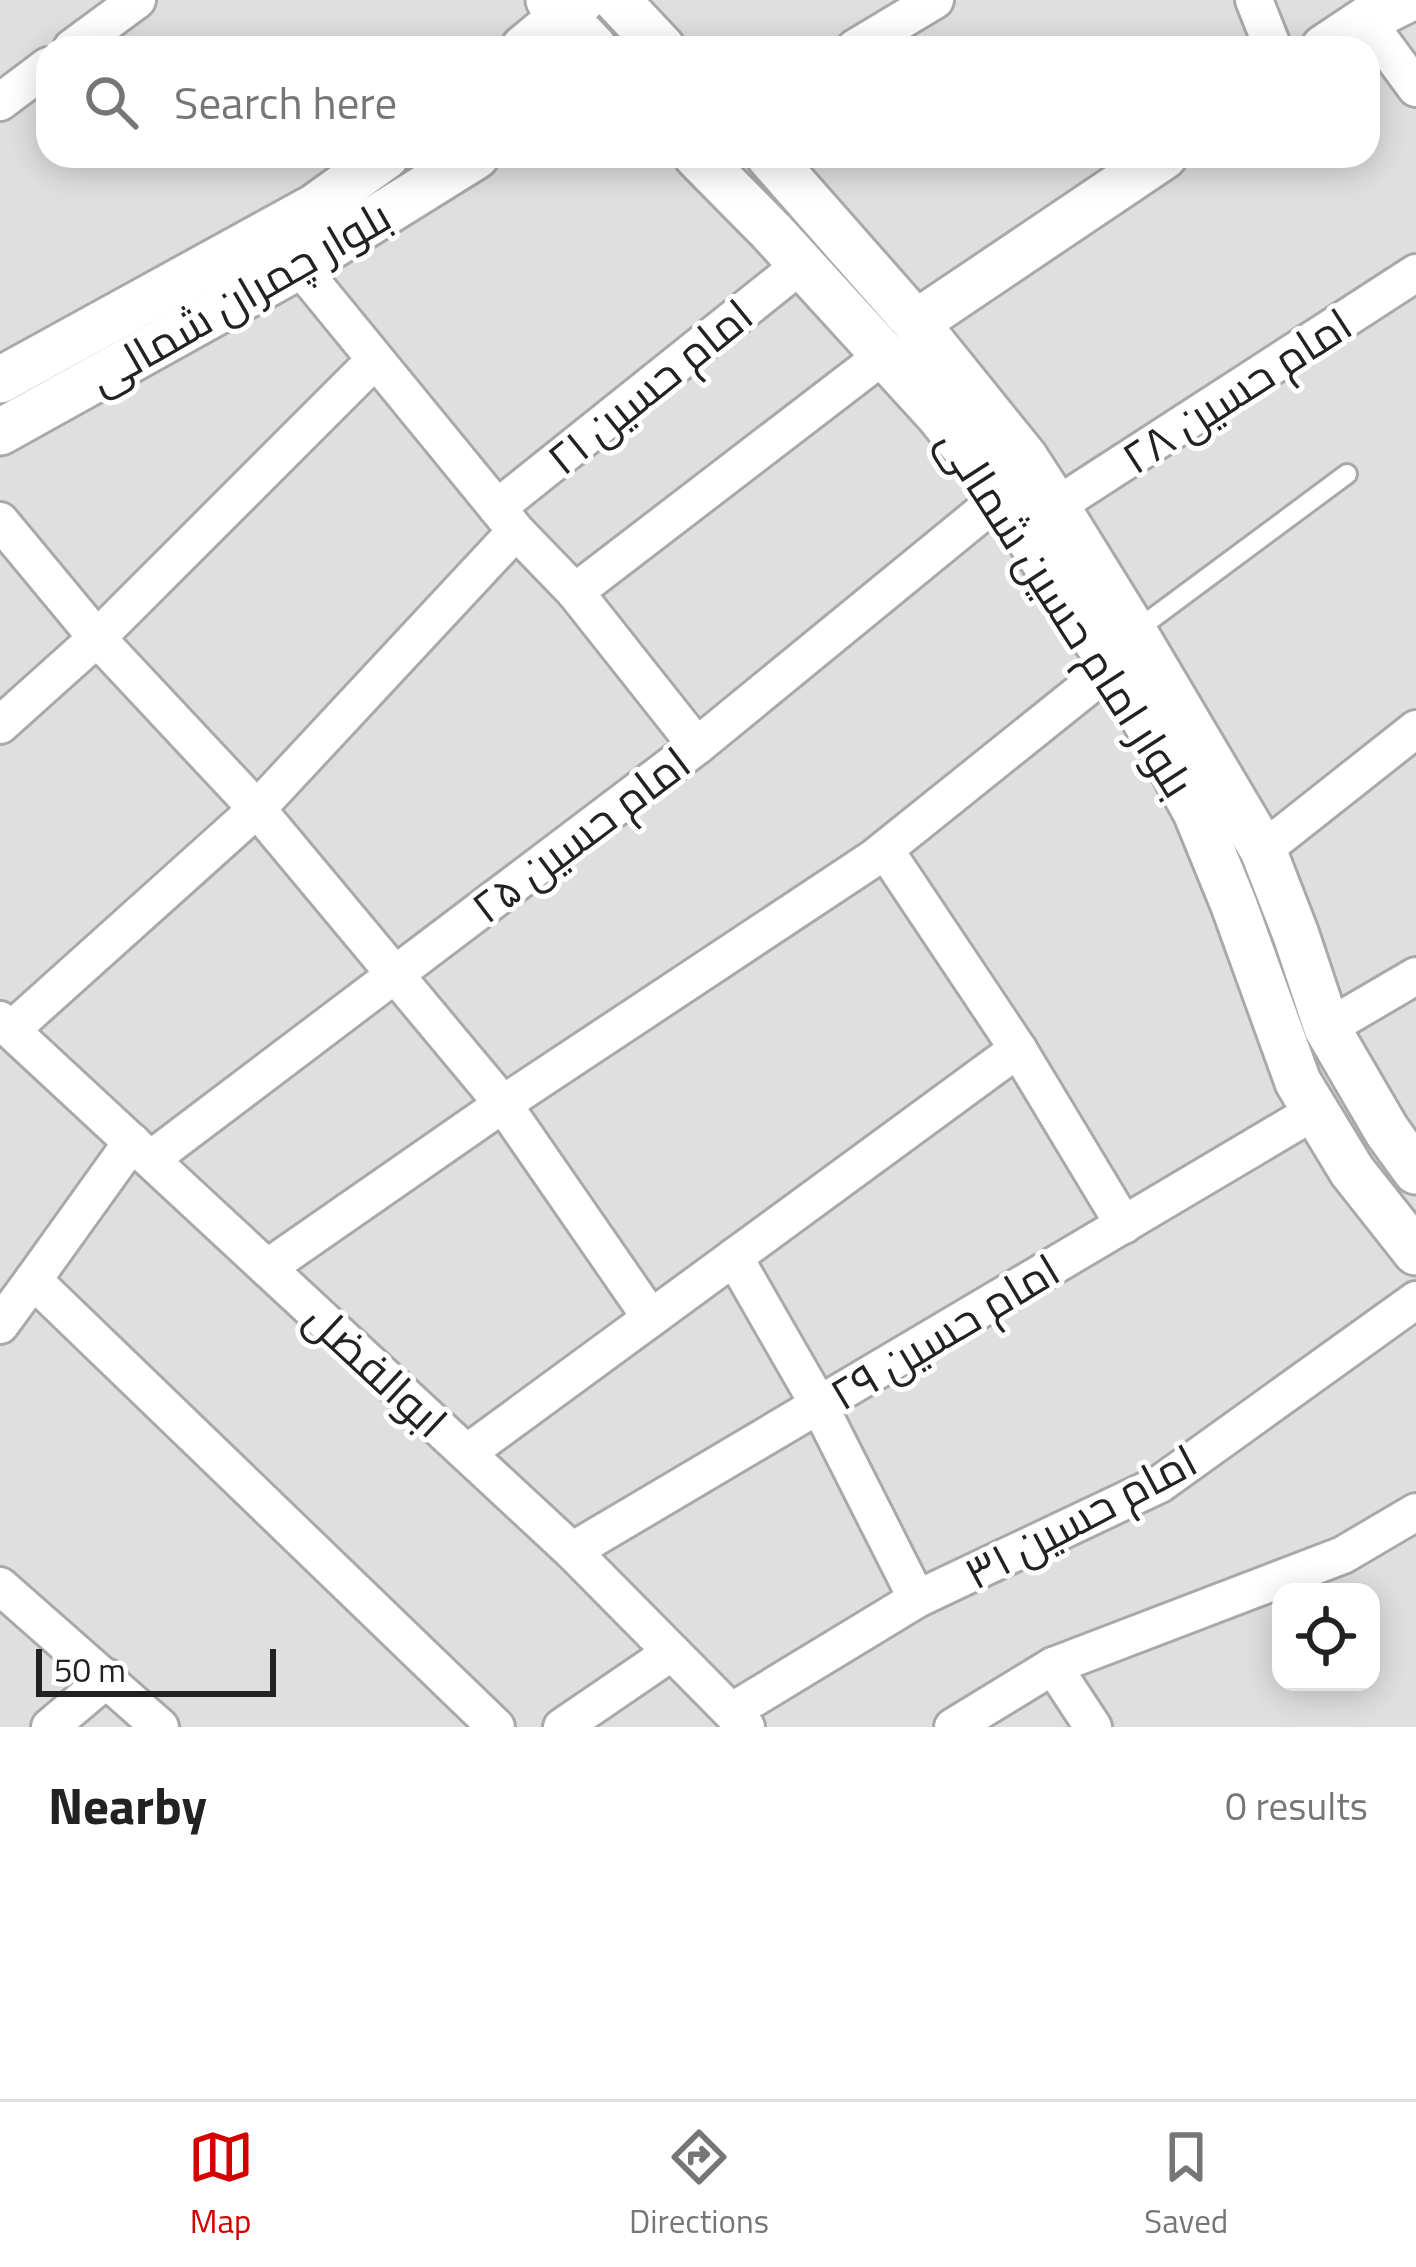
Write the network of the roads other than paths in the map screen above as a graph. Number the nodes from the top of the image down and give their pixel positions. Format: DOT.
graph roads {
  1 [pos="137,0"];
  2 [pos="935,0"];
  3 [pos="1254,0"];
  4 [pos="1386,10"];
  5 [pos="572,16"];
  6 [pos="84,36"];
  7 [pos="542,36"];
  8 [pos="875,36"];
  9 [pos="1269,36"];
  10 [pos="1344,36"];
  11 [pos="36,75"];
  12 [pos="1416,88"];
  13 [pos="0,101"];
  14 [pos="369,168"];
  15 [pos="457,168"];
  16 [pos="709,168"];
  17 [pos="778,168"];
  18 [pos="1147,168"];
  19 [pos="802,264"];
  20 [pos="299,266"];
  21 [pos="1416,273"];
  22 [pos="900,339"];
  23 [pos="375,359"];
  24 [pos="0,380"];
  25 [pos="0,432"];
  26 [pos="1347,474"];
  27 [pos="1001,497"];
  28 [pos="1056,506"];
  29 [pos="507,520"];
  30 [pos="0,521"];
  31 [pos="575,592"];
  32 [pos="97,638"];
  33 [pos="1123,649"];
  34 [pos="0,724"];
  35 [pos="1416,729"];
  36 [pos="697,746"];
  37 [pos="257,809"];
  38 [pos="885,850"];
  39 [pos="1263,850"];
  40 [pos="395,975"];
  41 [pos="1416,976"];
  42 [pos="6,1025"];
  43 [pos="1327,1028"];
  44 [pos="1018,1049"];
  45 [pos="503,1104"];
  46 [pos="1316,1111"];
  47 [pos="141,1151"];
  48 [pos="1416,1171"];
  49 [pos="1124,1225"];
  50 [pos="1416,1252"];
  51 [pos="734,1257"];
  52 [pos="267,1268"];
  53 [pos="33,1280"];
  54 [pos="1416,1300"];
  55 [pos="651,1318"];
  56 [pos="0,1325"];
  57 [pos="819,1405"];
  58 [pos="466,1453"];
  59 [pos="1416,1513"];
  60 [pos="572,1551"];
  61 [pos="0,1586"];
  62 [pos="917,1599"];
  63 [pos="671,1652"];
  64 [pos="1053,1666"];
  65 [pos="107,1678"];
  66 [pos="739,1720"];
  67 [pos="50,1727"];
  68 [pos="160,1727"];
  69 [pos="496,1727"];
  70 [pos="562,1727"];
  71 [pos="953,1727"];
  72 [pos="1093,1727"];
  1 -- 6 [label="street"];
  2 -- 8 [label="street"];
  3 -- 9 [label="street"];
  4 -- 10 [label="street"];
  4 -- 12 [label="street"];
  5 -- 7 [label="street"];
  11 -- 13 [label="street"];
  14 -- 24 [label="street, بلوار چمران شمالی"];
  15 -- 20 [label="street, بلوار چمران شمالی"];
  16 -- 19 [label="street, بلوار امام حسین شمالی"];
  17 -- 22 [label="street, بلوار امام حسین شمالی"];
  18 -- 22 [label="street"];
  19 -- 22 [label="street, بلوار امام حسین شمالی"];
  19 -- 29 [label="street, امام حسین ۲۱"];
  20 -- 23 [label="street"];
  20 -- 25 [label="street, بلوار چمران شمالی"];
  21 -- 28 [label="street, امام حسین ۲۸"];
  22 -- 27 [label="street, بلوار امام حسین شمالی"];
  22 -- 28 [label="street, بلوار امام حسین شمالی"];
  22 -- 31 [label="street"];
  23 -- 29 [label="street"];
  23 -- 32 [label="street"];
  26 -- 33 [label="lane"];
  27 -- 33 [label="street, بلوار امام حسین شمالی"];
  27 -- 36 [label="street, امام حسین ۲۵"];
  28 -- 33 [label="street, بلوار امام حسین شمالی"];
  29 -- 31 [label="street"];
  29 -- 37 [label="street, امام حسین ۲۱"];
  30 -- 32 [label="street"];
  31 -- 36 [label="street"];
  32 -- 34 [label="street"];
  32 -- 37 [label="street"];
  33 -- 38 [label="street"];
  33 -- 39 [label="street, بلوار امام حسین شمالی"];
  33 -- 46 [label="street, بلوار امام حسین شمالی"];
  35 -- 39 [label="street"];
  36 -- 40 [label="street, امام حسین ۲۵"];
  37 -- 40 [label="street"];
  37 -- 42 [label="street, امام حسین ۲۱"];
  38 -- 44 [label="street"];
  38 -- 45 [label="street"];
  39 -- 43 [label="street, بلوار امام حسین شمالی"];
  40 -- 45 [label="street"];
  40 -- 47 [label="street, امام حسین ۲۵"];
  41 -- 43 [label="street"];
  42 -- 47 [label="street, ابوالفضل"];
  43 -- 48 [label="street, بلوار امام حسین شمالی"];
  44 -- 49 [label="street"];
  44 -- 51 [label="street"];
  45 -- 52 [label="street"];
  45 -- 55 [label="street"];
  46 -- 49 [label="street, امام حسین ۲۹"];
  46 -- 50 [label="street, بلوار امام حسین شمالی"];
  47 -- 52 [label="street, ابوالفضل"];
  47 -- 53 [label="street, امام حسین ۲۵"];
  49 -- 57 [label="street, امام حسین ۲۹"];
  51 -- 55 [label="street"];
  51 -- 57 [label="street"];
  52 -- 58 [label="street, ابوالفضل"];
  53 -- 56 [label="street, امام حسین ۲۵"];
  53 -- 69 [label="street"];
  54 -- 62 [label="street, امام حسین ۳۱"];
  55 -- 58 [label="street"];
  57 -- 60 [label="street, امام حسین ۲۹"];
  57 -- 62 [label="street"];
  58 -- 60 [label="street, ابوالفضل"];
  59 -- 64 [label="street"];
  60 -- 63 [label="street, ابوالفضل"];
  61 -- 65 [label="street"];
  62 -- 66 [label="street, امام حسین ۳۱"];
  63 -- 66 [label="street, ابوالفضل"];
  63 -- 70 [label="street"];
  64 -- 71 [label="street"];
  64 -- 72 [label="street"];
  65 -- 67 [label="street"];
  65 -- 68 [label="street"];
}
